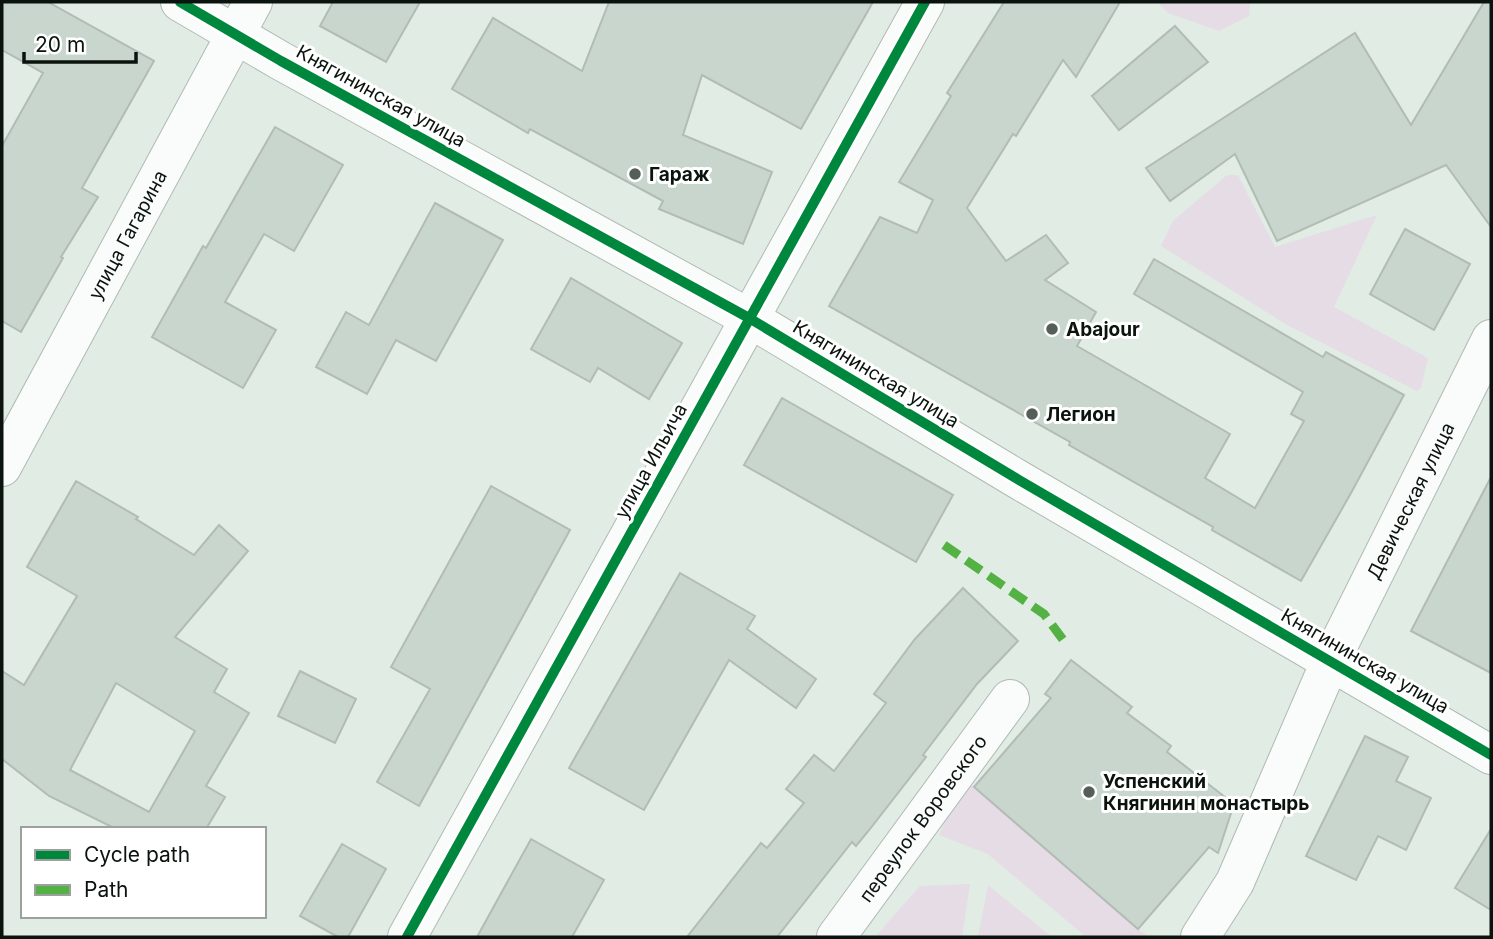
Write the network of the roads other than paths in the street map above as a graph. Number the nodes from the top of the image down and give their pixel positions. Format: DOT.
graph roads {
  1 [pos="180,2"];
  2 [pos="253,2"];
  3 [pos="925,2"];
  4 [pos="235,36"];
  5 [pos="749,318"];
  6 [pos="1491,339"];
  7 [pos="2,467"];
  8 [pos="1330,662"];
  9 [pos="1010,699"];
  10 [pos="1491,755"];
  11 [pos="407,937"];
  12 [pos="836,937"];
  13 [pos="1200,937"];
  1 -- 4 [label="street, Княгининская улица"];
  2 -- 4 [label="street, улица Гагарина"];
  3 -- 5 [label="street, улица Ильича"];
  4 -- 5 [label="street, Княгининская улица"];
  4 -- 7 [label="street, улица Гагарина"];
  5 -- 8 [label="street, Княгининская улица"];
  5 -- 11 [label="street, улица Ильича"];
  6 -- 8 [label="street, Девическая улица"];
  8 -- 10 [label="street, Княгининская улица"];
  8 -- 13 [label="street, Девическая улица"];
  9 -- 12 [label="street, переулок Воровского"];
}
